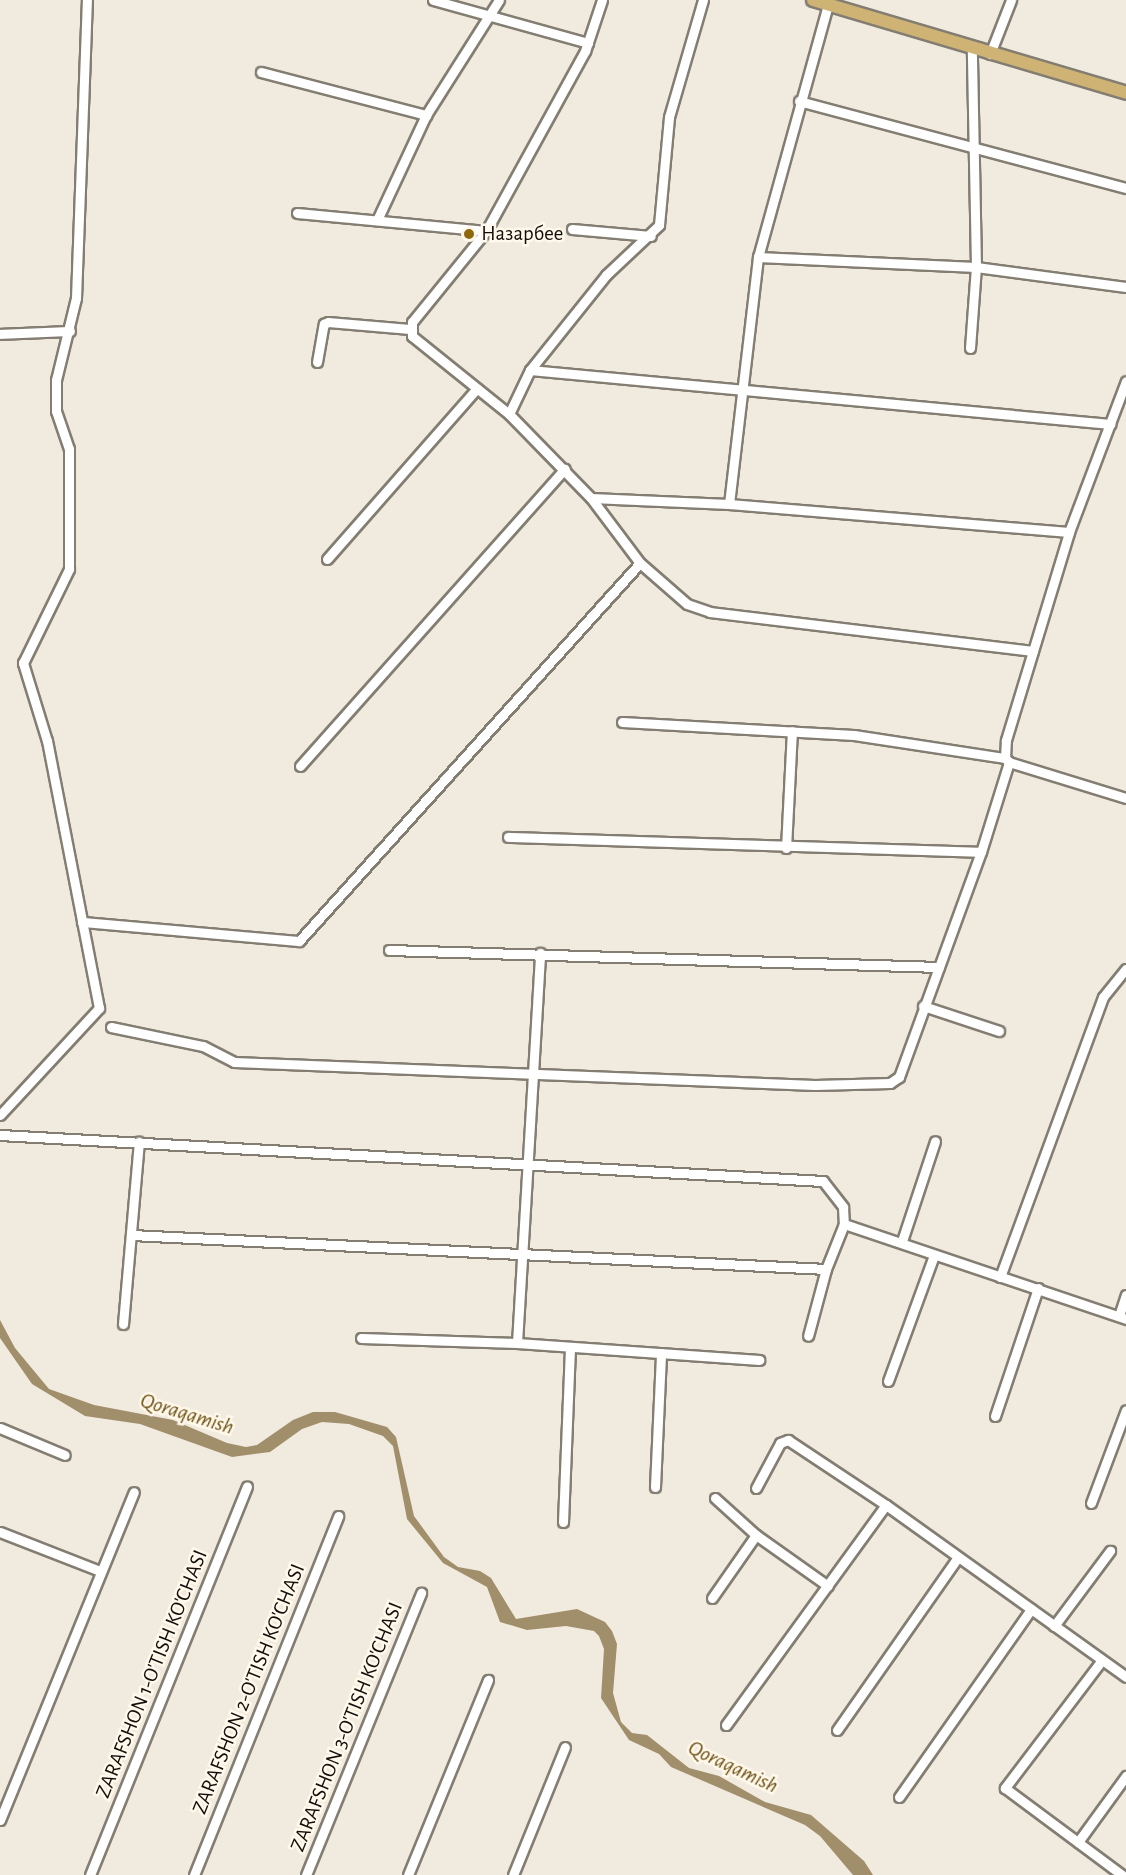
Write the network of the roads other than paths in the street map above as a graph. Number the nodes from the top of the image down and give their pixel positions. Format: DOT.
graph roads {
  1 [pos="87,0"];
  2 [pos="433,0"];
  3 [pos="499,0"];
  4 [pos="602,0"];
  5 [pos="703,0"];
  6 [pos="813,0"];
  7 [pos="1011,0"];
  8 [pos="828,4"];
  9 [pos="488,16"];
  10 [pos="588,43"];
  11 [pos="972,49"];
  12 [pos="990,54"];
  13 [pos="261,72"];
  14 [pos="1126,93"];
  15 [pos="799,101"];
  16 [pos="426,116"];
  17 [pos="972,147"];
  18 [pos="1126,188"];
  19 [pos="297,213"];
  20 [pos="377,220"];
  21 [pos="572,229"];
  22 [pos="486,231"];
  23 [pos="651,236"];
  24 [pos="758,257"];
  25 [pos="976,267"];
  26 [pos="1126,287"];
  27 [pos="410,329"];
  28 [pos="70,331"];
  29 [pos="0,334"];
  30 [pos="970,348"];
  31 [pos="317,362"];
  32 [pos="530,370"];
  33 [pos="1126,381"];
  34 [pos="477,388"];
  35 [pos="743,391"];
  36 [pos="509,414"];
  37 [pos="1110,424"];
  38 [pos="565,469"];
  39 [pos="591,498"];
  40 [pos="729,504"];
  41 [pos="1069,532"];
  42 [pos="327,559"];
  43 [pos="640,563"];
  44 [pos="1033,651"];
  45 [pos="622,722"];
  46 [pos="792,731"];
  47 [pos="1007,760"];
  48 [pos="300,766"];
  49 [pos="1126,798"];
  50 [pos="508,837"];
  51 [pos="786,848"];
  52 [pos="981,852"];
  53 [pos="82,922"];
  54 [pos="389,950"];
  55 [pos="540,953"];
  56 [pos="939,967"];
  57 [pos="1126,969"];
  58 [pos="923,1006"];
  59 [pos="111,1027"];
  60 [pos="999,1031"];
  61 [pos="535,1072"];
  62 [pos="0,1115"];
  63 [pos="0,1135"];
  64 [pos="935,1141"];
  65 [pos="139,1142"];
  66 [pos="527,1164"];
  67 [pos="844,1224"];
  68 [pos="131,1235"];
  69 [pos="902,1241"];
  70 [pos="521,1253"];
  71 [pos="934,1256"];
  72 [pos="826,1269"];
  73 [pos="1000,1277"];
  74 [pos="1038,1288"];
  75 [pos="1126,1295"];
  76 [pos="1123,1317"];
  77 [pos="123,1324"];
  78 [pos="808,1336"];
  79 [pos="361,1338"];
  80 [pos="517,1343"];
  81 [pos="570,1347"];
  82 [pos="661,1353"];
  83 [pos="759,1360"];
  84 [pos="888,1381"];
  85 [pos="1126,1410"];
  86 [pos="995,1416"];
  87 [pos="0,1428"];
  88 [pos="65,1455"];
  89 [pos="247,1486"];
  90 [pos="655,1487"];
  91 [pos="756,1488"];
  92 [pos="134,1492"];
  93 [pos="715,1498"];
  94 [pos="1091,1503"];
  95 [pos="886,1505"];
  96 [pos="338,1516"];
  97 [pos="563,1522"];
  98 [pos="0,1532"];
  99 [pos="756,1535"];
  100 [pos="1110,1551"];
  101 [pos="958,1557"];
  102 [pos="100,1571"];
  103 [pos="828,1586"];
  104 [pos="421,1593"];
  105 [pos="712,1598"];
  106 [pos="1030,1609"];
  107 [pos="1054,1626"];
  108 [pos="1102,1660"];
  109 [pos="1126,1677"];
  110 [pos="488,1680"];
  111 [pos="726,1725"];
  112 [pos="837,1730"];
  113 [pos="565,1747"];
  114 [pos="1126,1776"];
  115 [pos="899,1797"];
  116 [pos="0,1820"];
  117 [pos="1078,1842"];
  118 [pos="90,1875"];
  119 [pos="194,1875"];
  120 [pos="306,1875"];
  121 [pos="408,1875"];
  122 [pos="513,1875"];
  123 [pos="1122,1875"];
  1 -- 28 [label="street"];
  2 -- 9 [label="street"];
  3 -- 9 [label="street"];
  4 -- 10 [label="street"];
  5 -- 23 [label="street"];
  6 -- 8 [label="main road"];
  7 -- 12 [label="street"];
  8 -- 11 [label="main road"];
  8 -- 15 [label="street"];
  9 -- 10 [label="street"];
  9 -- 16 [label="street"];
  10 -- 22 [label="street"];
  11 -- 12 [label="main road"];
  11 -- 17 [label="street"];
  12 -- 14 [label="main road"];
  13 -- 16 [label="street"];
  15 -- 17 [label="street"];
  15 -- 24 [label="street"];
  16 -- 20 [label="street"];
  17 -- 18 [label="street"];
  17 -- 25 [label="street"];
  19 -- 20 [label="street"];
  20 -- 22 [label="street"];
  21 -- 23 [label="street"];
  22 -- 27 [label="street"];
  23 -- 32 [label="street"];
  24 -- 25 [label="street"];
  24 -- 35 [label="street"];
  25 -- 26 [label="street"];
  25 -- 30 [label="street"];
  27 -- 31 [label="street"];
  27 -- 34 [label="street"];
  28 -- 29 [label="street"];
  28 -- 53 [label="street"];
  32 -- 35 [label="street"];
  32 -- 36 [label="street"];
  33 -- 37 [label="street"];
  34 -- 36 [label="street"];
  34 -- 42 [label="street"];
  35 -- 37 [label="street"];
  35 -- 40 [label="street"];
  36 -- 38 [label="street"];
  37 -- 41 [label="street"];
  38 -- 39 [label="street"];
  38 -- 48 [label="street"];
  39 -- 40 [label="street"];
  39 -- 43 [label="street"];
  40 -- 41 [label="street"];
  41 -- 44 [label="street"];
  43 -- 44 [label="street"];
  43 -- 53 [label="street"];
  44 -- 47 [label="street"];
  45 -- 46 [label="street"];
  46 -- 47 [label="street"];
  46 -- 51 [label="street"];
  47 -- 49 [label="street"];
  47 -- 52 [label="street"];
  50 -- 51 [label="street"];
  51 -- 52 [label="street"];
  52 -- 56 [label="street"];
  53 -- 62 [label="street"];
  54 -- 55 [label="street"];
  55 -- 56 [label="street"];
  55 -- 61 [label="street"];
  56 -- 58 [label="street"];
  57 -- 73 [label="street"];
  58 -- 60 [label="street"];
  58 -- 61 [label="street"];
  59 -- 61 [label="street"];
  61 -- 66 [label="street"];
  63 -- 65 [label="street"];
  64 -- 69 [label="street"];
  65 -- 66 [label="street"];
  65 -- 68 [label="street"];
  66 -- 67 [label="street"];
  66 -- 70 [label="street"];
  67 -- 69 [label="street"];
  67 -- 72 [label="street"];
  68 -- 70 [label="street"];
  68 -- 77 [label="street"];
  69 -- 71 [label="street"];
  70 -- 72 [label="street"];
  70 -- 80 [label="street"];
  71 -- 73 [label="street"];
  71 -- 84 [label="street"];
  72 -- 78 [label="street"];
  73 -- 74 [label="street"];
  74 -- 76 [label="street"];
  74 -- 86 [label="street"];
  75 -- 76 [label="street"];
  79 -- 80 [label="street"];
  80 -- 81 [label="street"];
  81 -- 82 [label="street"];
  81 -- 97 [label="street"];
  82 -- 83 [label="street"];
  82 -- 90 [label="street"];
  85 -- 94 [label="street"];
  87 -- 88 [label="street"];
  89 -- 118 [label="street, ZARAFSHON 1-O'TISH KO'CHASI"];
  91 -- 95 [label="street"];
  92 -- 102 [label="street"];
  93 -- 99 [label="street"];
  95 -- 101 [label="street"];
  95 -- 103 [label="street"];
  96 -- 119 [label="street, ZARAFSHON 2-O'TISH KO'CHASI"];
  98 -- 102 [label="street"];
  99 -- 103 [label="street"];
  99 -- 105 [label="street"];
  100 -- 107 [label="street"];
  101 -- 106 [label="street"];
  101 -- 112 [label="street"];
  102 -- 116 [label="street"];
  103 -- 111 [label="street"];
  104 -- 120 [label="street, ZARAFSHON 3-O'TISH KO'CHASI"];
  106 -- 107 [label="street"];
  106 -- 115 [label="street"];
  107 -- 108 [label="street"];
  108 -- 109 [label="street"];
  108 -- 117 [label="street"];
  110 -- 121 [label="street"];
  113 -- 122 [label="street"];
  114 -- 117 [label="street"];
  117 -- 123 [label="street"];
}
